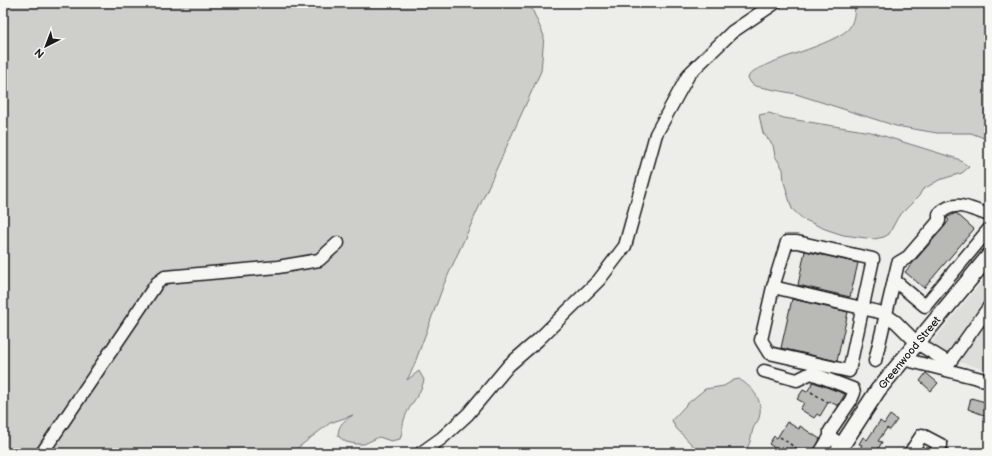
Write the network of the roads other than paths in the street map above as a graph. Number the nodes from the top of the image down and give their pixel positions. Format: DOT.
graph roads {
  1 [pos="775,3"];
  2 [pos="989,215"];
  3 [pos="989,229"];
  4 [pos="338,243"];
  5 [pos="989,256"];
  6 [pos="894,280"];
  7 [pos="774,287"];
  8 [pos="989,307"];
  9 [pos="862,308"];
  10 [pos="887,316"];
  11 [pos="917,343"];
  12 [pos="903,359"];
  13 [pos="875,361"];
  14 [pos="949,363"];
  15 [pos="764,371"];
  16 [pos="989,373"];
  17 [pos="989,381"];
  18 [pos="836,445"];
  19 [pos="42,453"];
  20 [pos="421,453"];
  21 [pos="820,453"];
  22 [pos="910,453"];
  23 [pos="935,453"];
  1 -- 20 [label="street"];
  2 -- 6 [label="street"];
  3 -- 6 [label="street"];
  4 -- 19 [label="street"];
  5 -- 11 [label="main road, Greenwood Street"];
  6 -- 10 [label="street"];
  7 -- 9 [label="street"];
  7 -- 9 [label="street"];
  7 -- 9 [label="street"];
  8 -- 14 [label="street"];
  9 -- 10 [label="street"];
  10 -- 11 [label="street"];
  10 -- 13 [label="street"];
  11 -- 12 [label="main road, Greenwood Street"];
  11 -- 14 [label="street"];
  12 -- 17 [label="street"];
  12 -- 18 [label="main road, Greenwood Street"];
  14 -- 16 [label="street"];
  15 -- 18 [label="street"];
  18 -- 21 [label="street"];
  22 -- 23 [label="street"];
}
